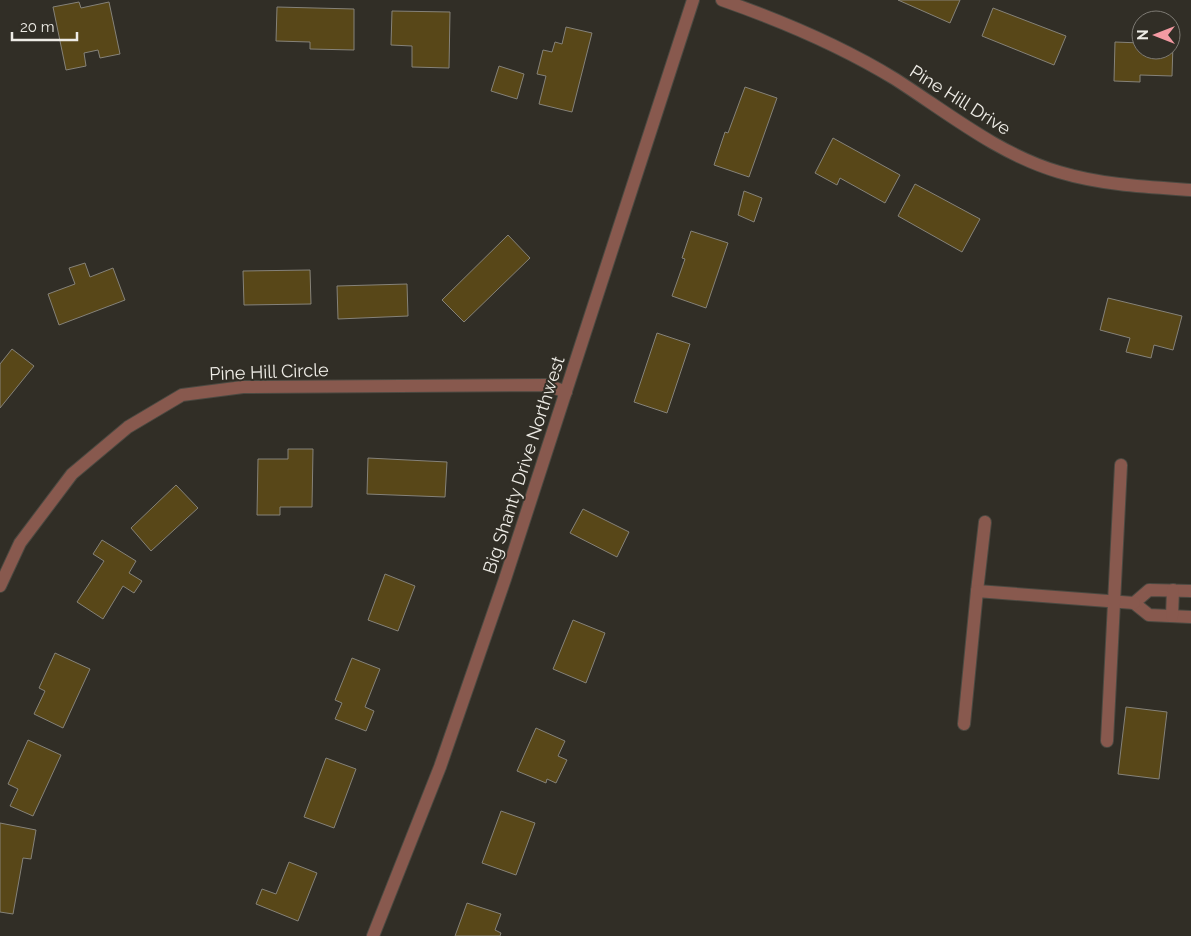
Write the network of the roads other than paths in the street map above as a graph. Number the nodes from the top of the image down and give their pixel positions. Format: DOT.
graph roads {
  1 [pos="693,0"];
  2 [pos="722,0"];
  3 [pos="1191,190"];
  4 [pos="566,392"];
  5 [pos="1121,465"];
  6 [pos="985,522"];
  7 [pos="0,586"];
  8 [pos="1173,590"];
  9 [pos="977,591"];
  10 [pos="1191,591"];
  11 [pos="1113,601"];
  12 [pos="1134,602"];
  13 [pos="1172,616"];
  14 [pos="1191,617"];
  15 [pos="964,724"];
  16 [pos="1107,741"];
  17 [pos="373,936"];
  1 -- 4 [label="street, Big Shanty Drive Northwest"];
  2 -- 3 [label="street, Pine Hill Drive"];
  4 -- 7 [label="street, Pine Hill Circle"];
  4 -- 17 [label="street, Big Shanty Drive Northwest"];
  5 -- 11 [label="street"];
  6 -- 9 [label="street"];
  8 -- 10 [label="street"];
  8 -- 12 [label="street"];
  8 -- 13 [label="street"];
  9 -- 11 [label="street"];
  9 -- 15 [label="street"];
  11 -- 12 [label="street"];
  11 -- 16 [label="street"];
  12 -- 13 [label="street"];
  13 -- 14 [label="street"];
}
